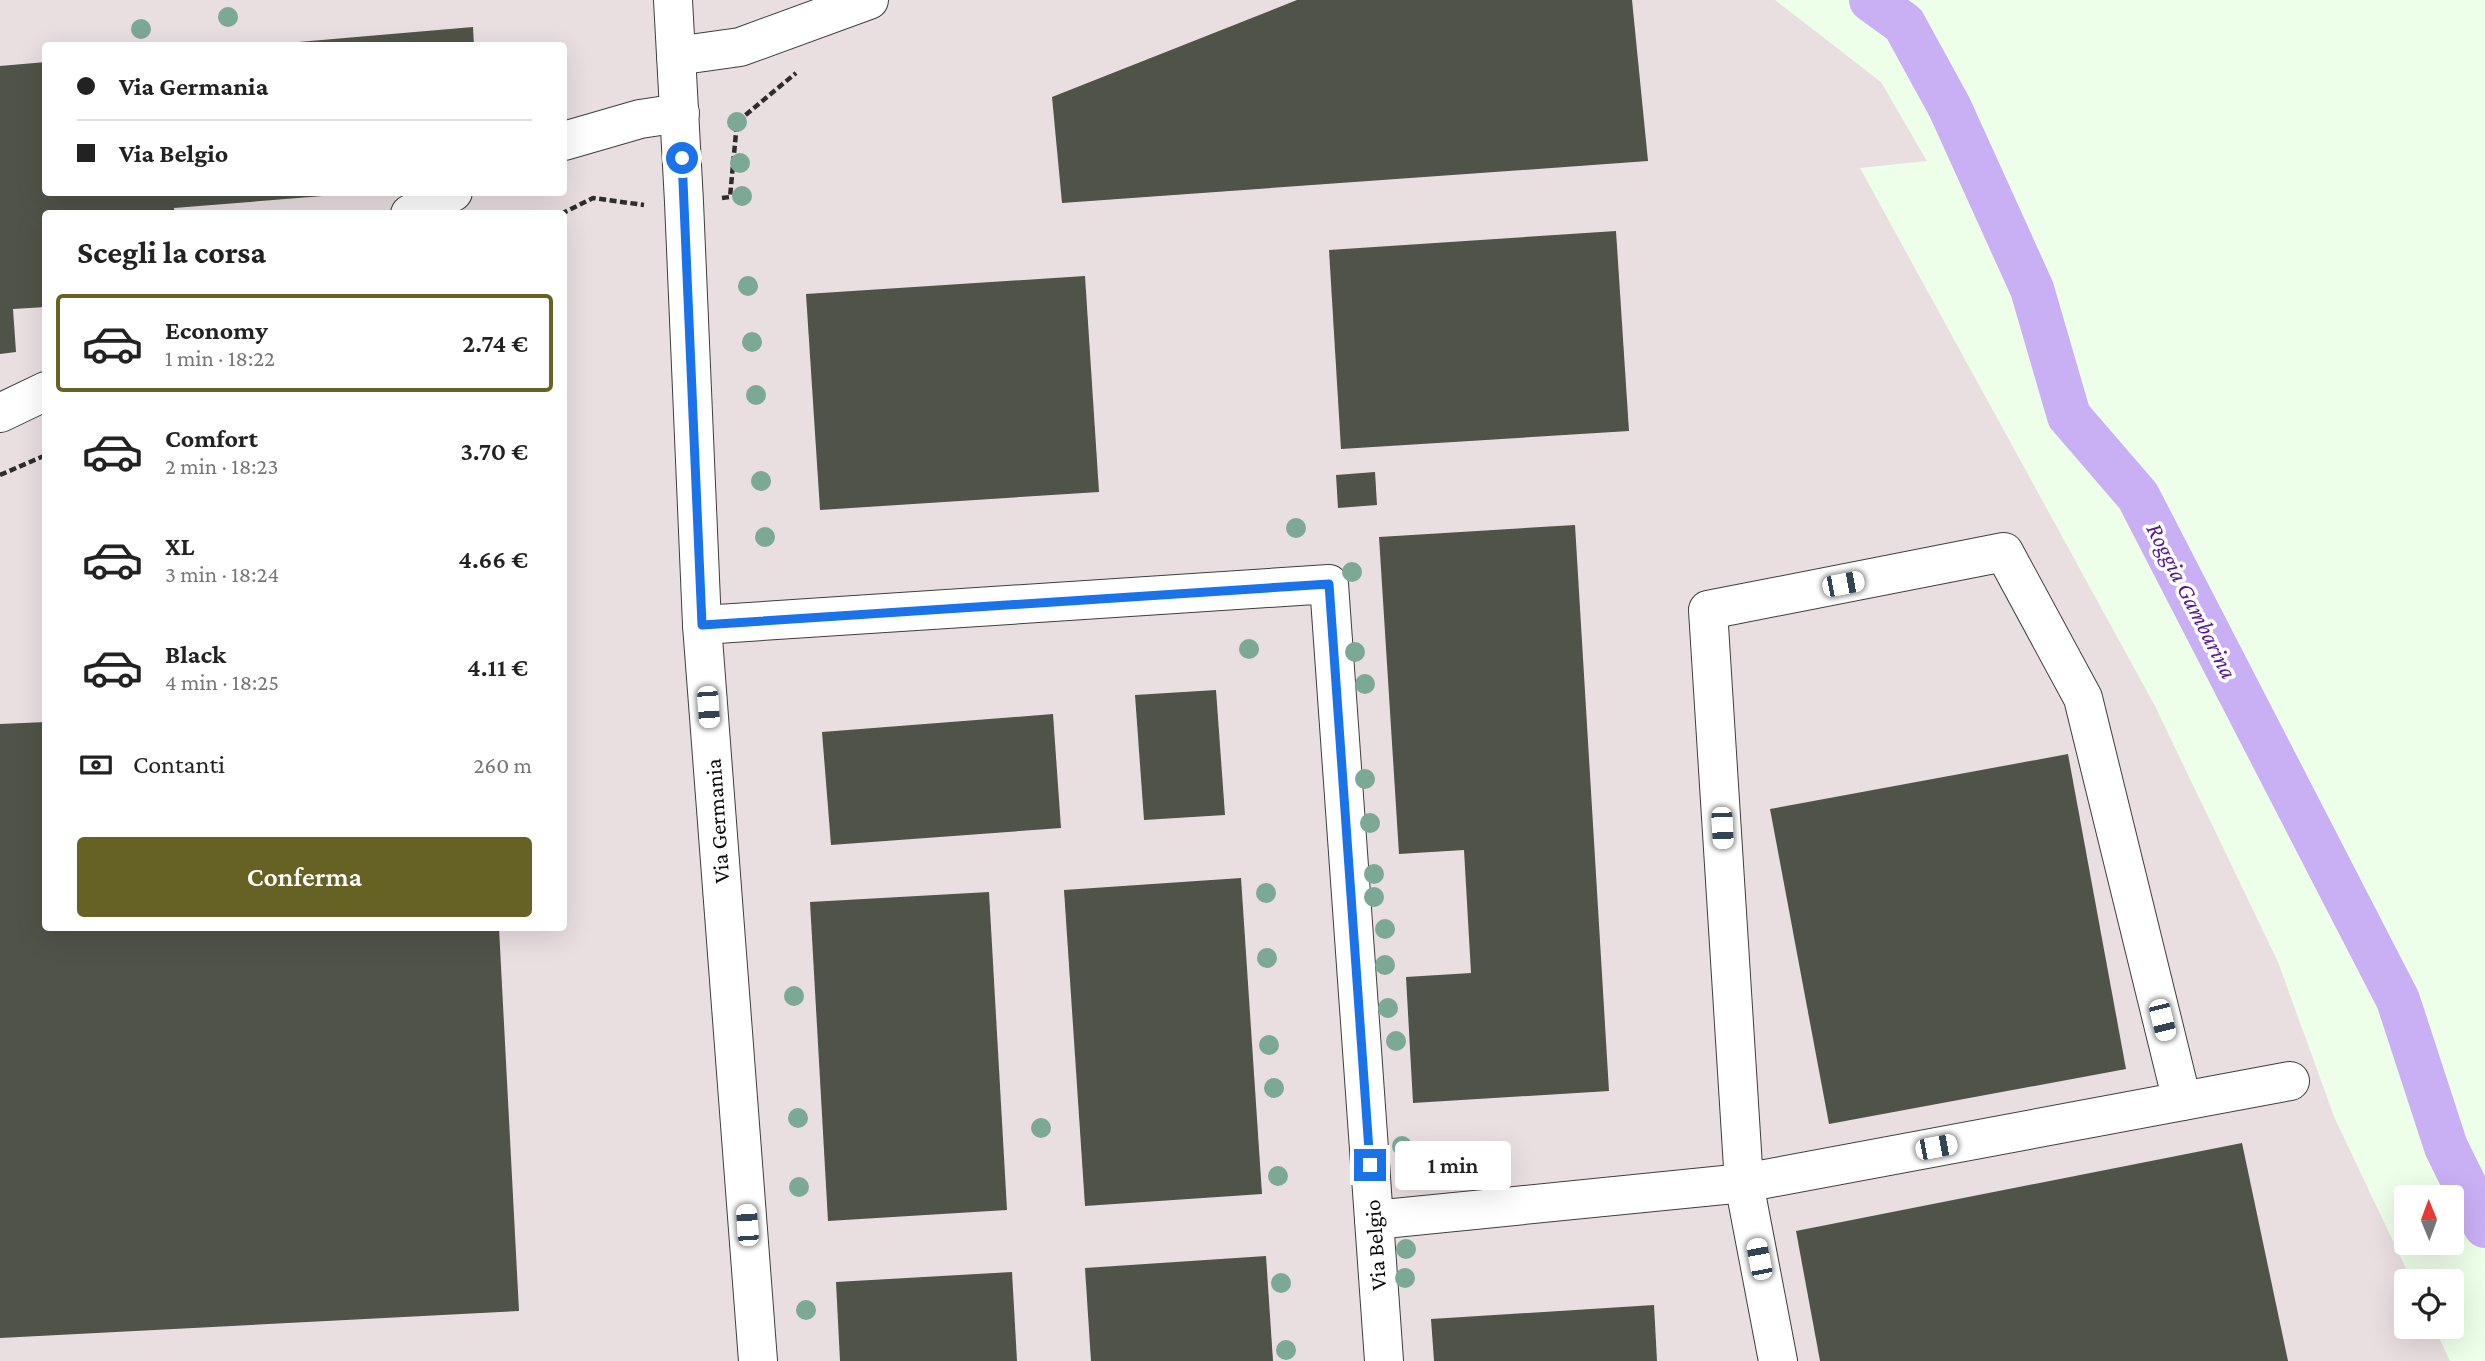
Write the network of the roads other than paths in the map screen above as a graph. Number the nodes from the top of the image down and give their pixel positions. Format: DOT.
graph roads {
  1 [pos="673,0"];
  2 [pos="869,0"];
  3 [pos="676,56"];
  4 [pos="680,113"];
  5 [pos="567,140"];
  6 [pos="445,196"];
  7 [pos="418,210"];
  8 [pos="42,393"];
  9 [pos="0,413"];
  10 [pos="702,625"];
  11 [pos="2290,1081"];
  12 [pos="2182,1101"];
  13 [pos="1744,1183"];
  14 [pos="1374,1220"];
  15 [pos="758,1361"];
  16 [pos="1384,1361"];
  17 [pos="1778,1361"];
  1 -- 3 [label="street, Via Germania"];
  2 -- 3 [label="street"];
  3 -- 4 [label="street, Via Germania"];
  4 -- 5 [label="street"];
  4 -- 10 [label="street, Via Germania"];
  6 -- 7 [label="street"];
  8 -- 9 [label="street"];
  10 -- 14 [label="street, Via Belgio"];
  10 -- 15 [label="street, Via Germania"];
  11 -- 12 [label="street"];
  12 -- 13 [label="street"];
  12 -- 13 [label="street"];
  13 -- 14 [label="street"];
  13 -- 17 [label="street"];
  14 -- 16 [label="street, Via Belgio"];
}
